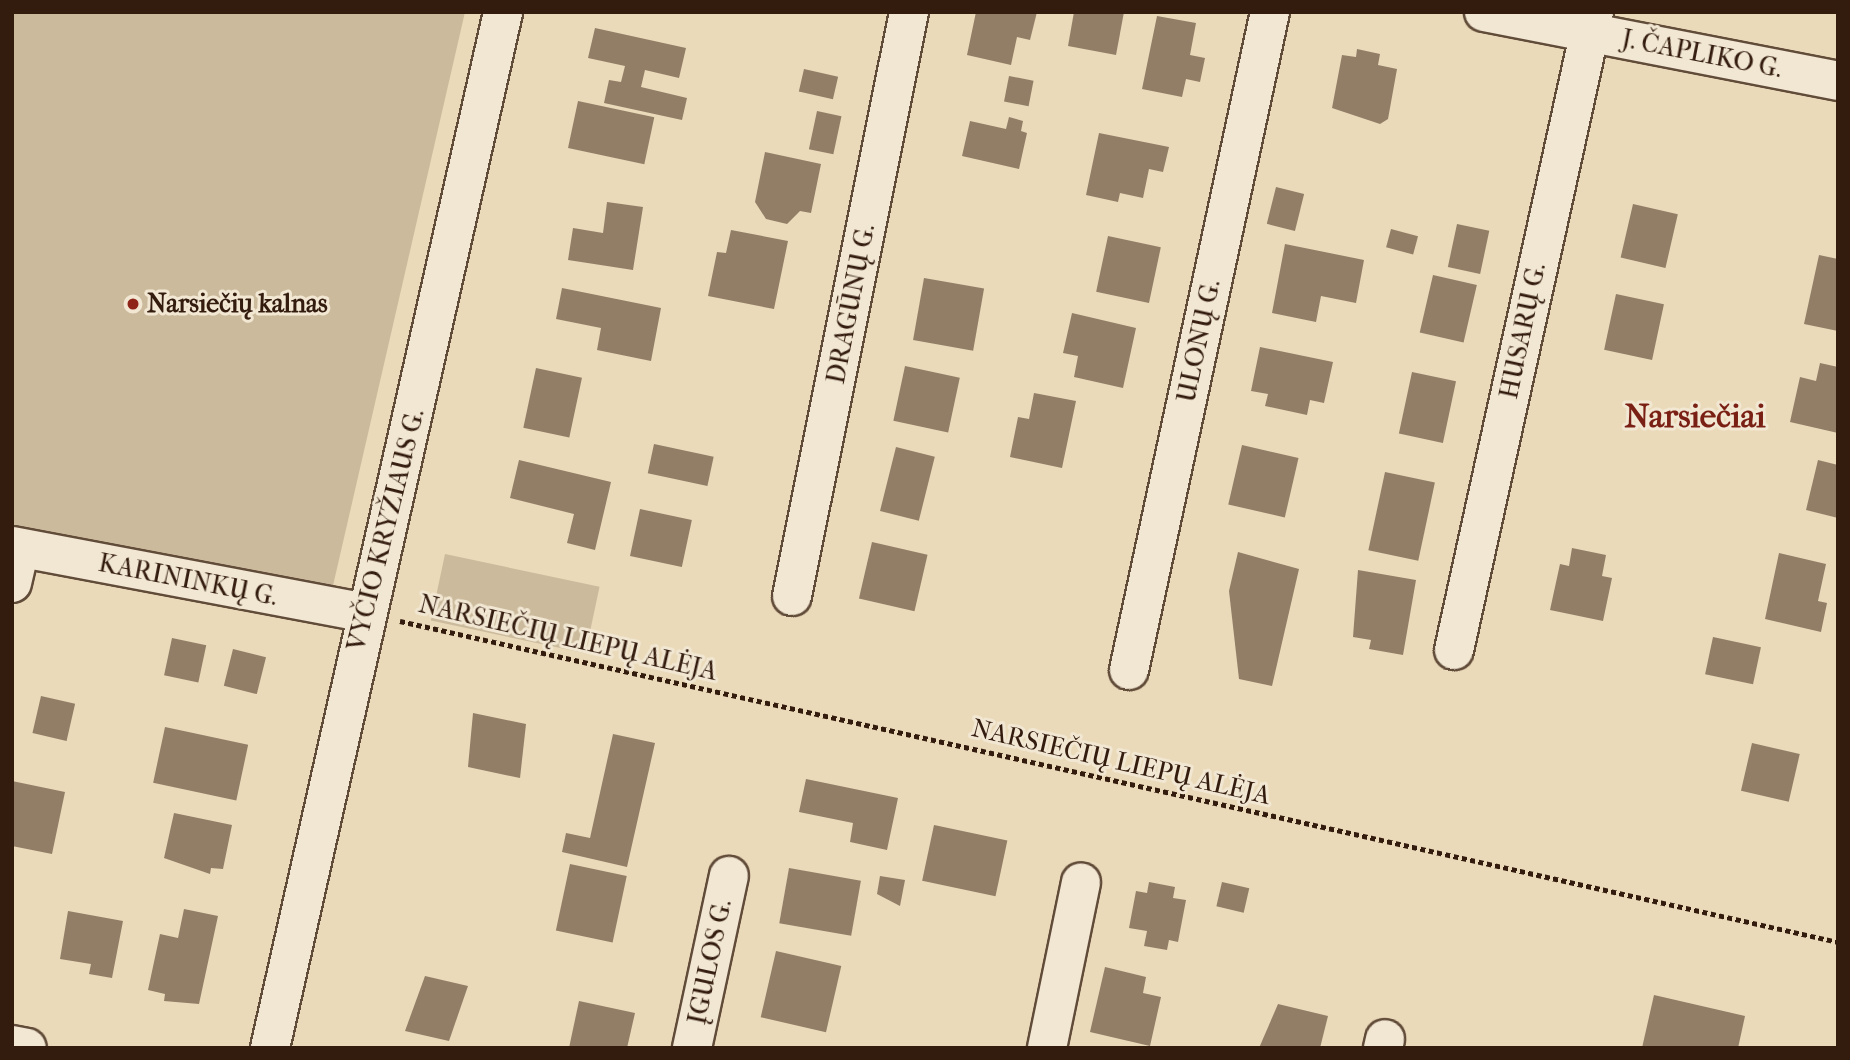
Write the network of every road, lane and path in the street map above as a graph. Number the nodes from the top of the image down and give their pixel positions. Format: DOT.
graph roads {
  1 [pos="503,12"];
  2 [pos="909,12"];
  3 [pos="1270,12"];
  4 [pos="1484,12"];
  5 [pos="1592,22"];
  6 [pos="1838,81"];
  7 [pos="15,559"];
  8 [pos="792,596"];
  9 [pos="380,616"];
  10 [pos="1454,650"];
  11 [pos="1129,670"];
  12 [pos="729,876"];
  13 [pos="1081,882"];
  14 [pos="1838,942"];
  15 [pos="12,1045"];
  16 [pos="27,1048"];
  17 [pos="270,1048"];
  18 [pos="692,1048"];
  19 [pos="1047,1048"];
  1 -- 9 [label="street, VYČIO KRYŽIAUS G."];
  2 -- 8 [label="street, DRAGŪNŲ G."];
  3 -- 11 [label="street, ULONŲ G."];
  4 -- 5 [label="street, J. ČAPLIKO G."];
  5 -- 6 [label="street, J. ČAPLIKO G."];
  5 -- 10 [label="street, HUSARŲ G."];
  7 -- 9 [label="street, KARININKŲ G."];
  9 -- 14 [label="path, NARSIEČIŲ LIEPŲ ALĖJA"];
  9 -- 17 [label="street, VYČIO KRYŽIAUS G."];
  12 -- 18 [label="street, ĮGULOS G."];
  13 -- 19 [label="street"];
  15 -- 16 [label="street"];
}
